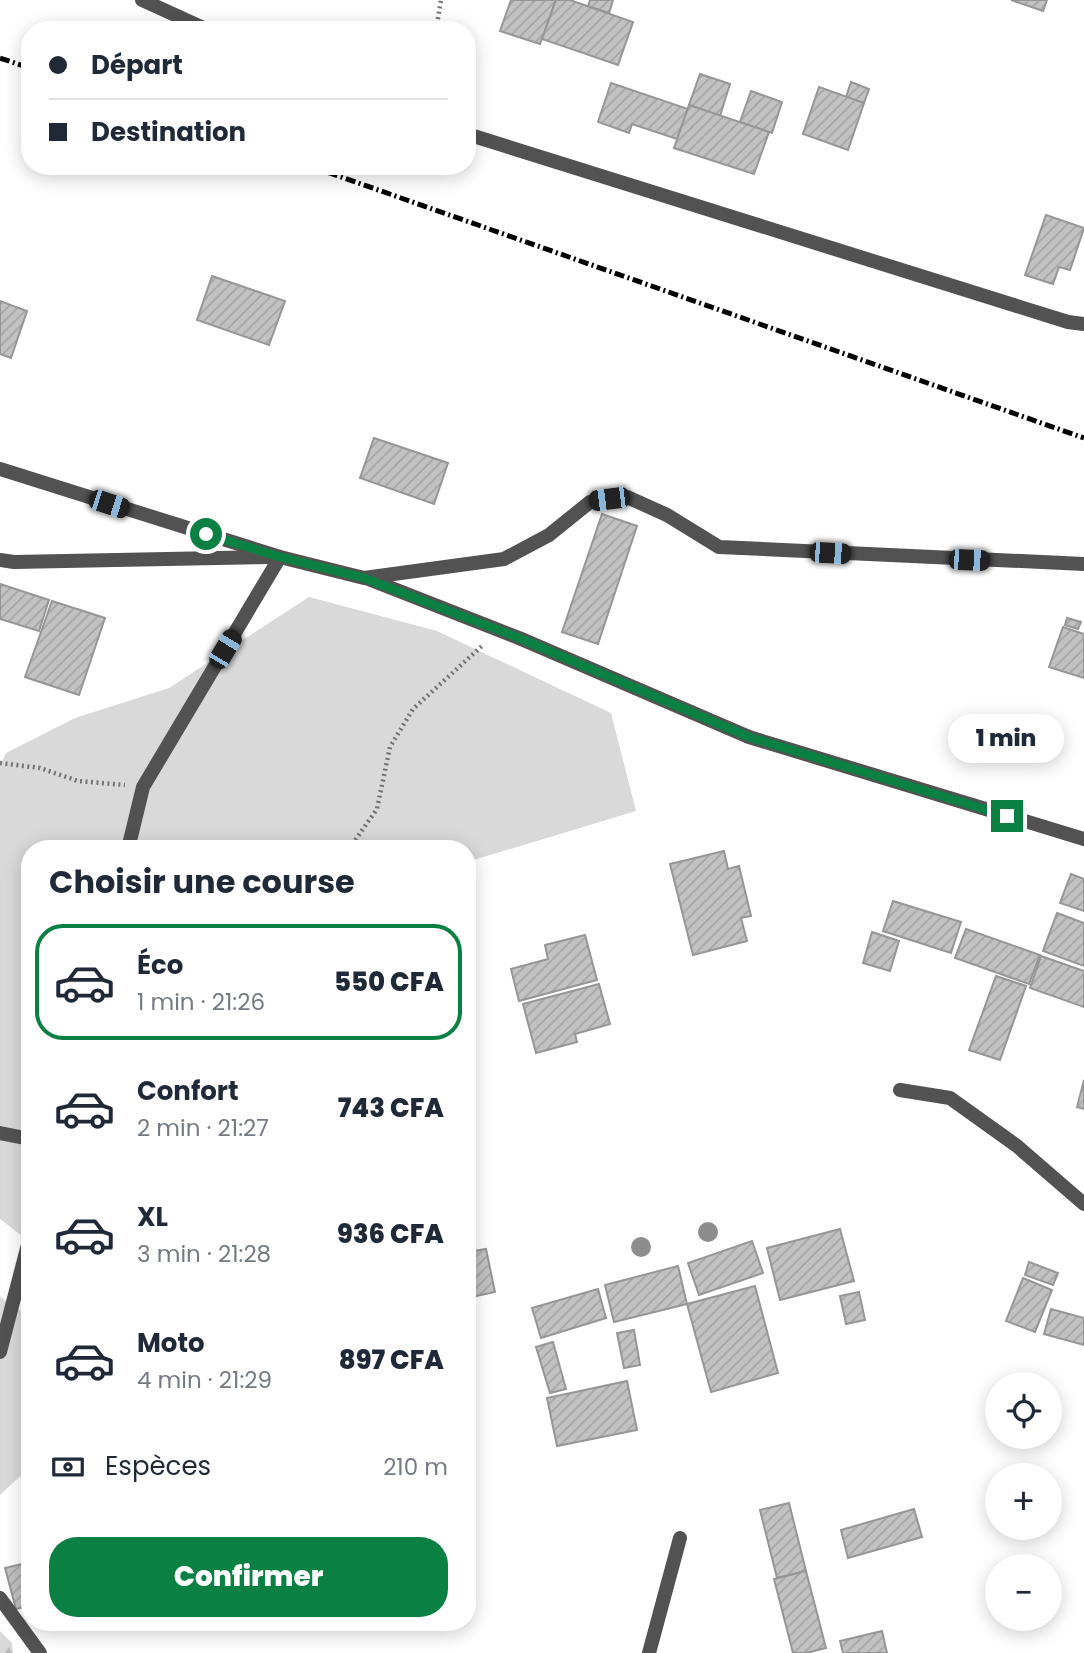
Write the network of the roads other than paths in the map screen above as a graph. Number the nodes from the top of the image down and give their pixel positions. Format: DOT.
graph roads {
  1 [pos="142,0"];
  2 [pos="188,21"];
  3 [pos="476,137"];
  4 [pos="1084,324"];
  5 [pos="0,469"];
  6 [pos="280,557"];
  7 [pos="0,559"];
  8 [pos="1084,564"];
  9 [pos="364,578"];
  10 [pos="1084,839"];
  11 [pos="130,840"];
  12 [pos="900,1090"];
  13 [pos="0,1133"];
  14 [pos="21,1137"];
  15 [pos="1084,1204"];
  16 [pos="21,1272"];
  17 [pos="0,1352"];
  18 [pos="680,1538"];
  19 [pos="0,1598"];
  20 [pos="21,1627"];
  21 [pos="24,1631"];
  22 [pos="40,1653"];
  23 [pos="649,1653"];
  1 -- 2 [label="street"];
  3 -- 4 [label="street"];
  5 -- 6 [label="street"];
  6 -- 7 [label="street"];
  6 -- 9 [label="street"];
  6 -- 11 [label="street"];
  8 -- 9 [label="street"];
  9 -- 10 [label="street"];
  12 -- 15 [label="street"];
  13 -- 14 [label="street"];
  16 -- 17 [label="street"];
  18 -- 23 [label="street"];
  19 -- 20 [label="street"];
  21 -- 22 [label="street"];
}
